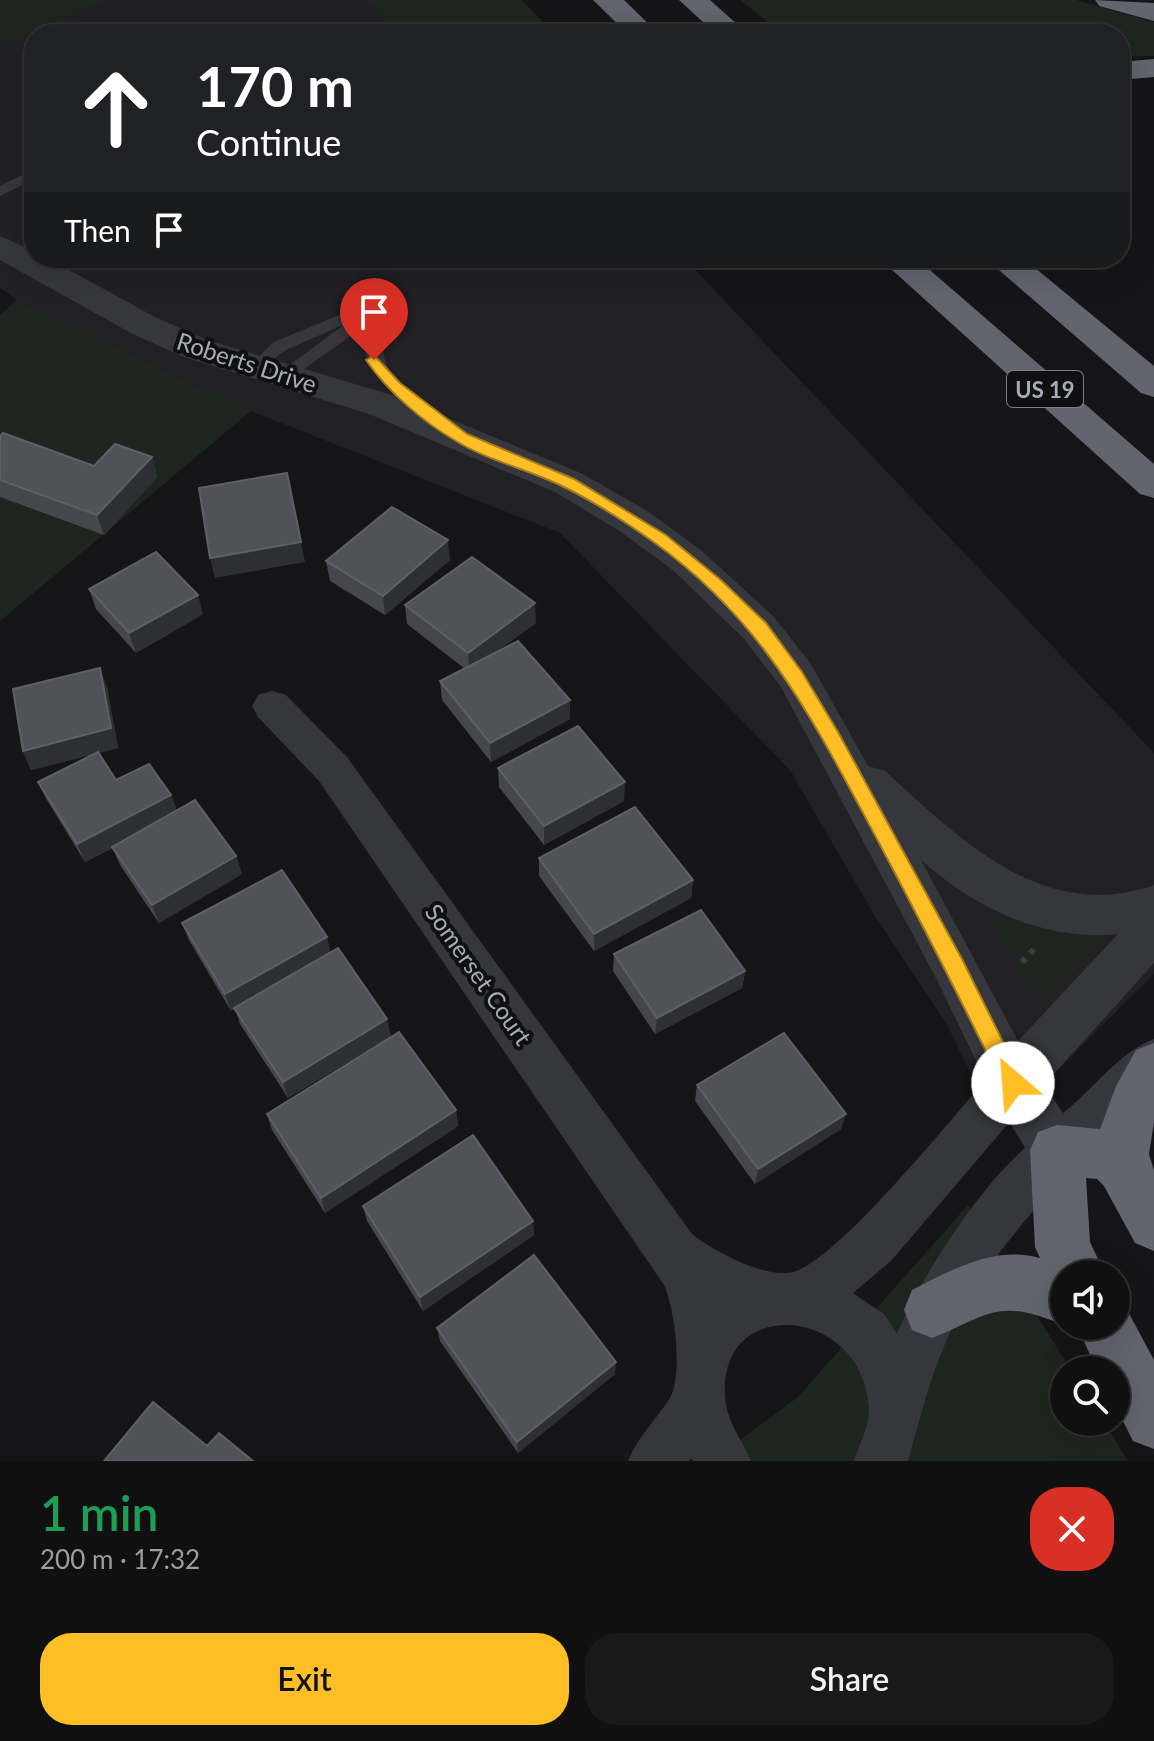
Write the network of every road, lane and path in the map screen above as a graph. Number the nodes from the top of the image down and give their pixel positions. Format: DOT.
graph roads {
  1 [pos="607,0"];
  2 [pos="693,0"];
  3 [pos="1109,0"];
  4 [pos="1154,12"];
  5 [pos="634,24"];
  6 [pos="722,24"];
  7 [pos="1154,68"];
  8 [pos="1130,70"];
  9 [pos="24,176"];
  10 [pos="24,178"];
  11 [pos="0,184"];
  12 [pos="0,192"];
  13 [pos="0,246"];
  14 [pos="24,259"];
  15 [pos="40,268"];
  16 [pos="907,268"];
  17 [pos="1014,268"];
  18 [pos="1057,268"];
  19 [pos="935,293"];
  20 [pos="392,298"];
  21 [pos="1154,358"];
  22 [pos="270,371"];
  23 [pos="1154,385"];
  24 [pos="461,438"];
  25 [pos="1154,485"];
  26 [pos="1154,498"];
  27 [pos="272,706"];
  28 [pos="841,758"];
  29 [pos="1154,905"];
  30 [pos="1154,929"];
  31 [pos="1154,1064"];
  32 [pos="1013,1083"];
  33 [pos="1057,1150"];
  34 [pos="1123,1168"];
  35 [pos="1154,1224"];
  36 [pos="674,1252"];
  37 [pos="1070,1260"];
  38 [pos="1050,1291"];
  39 [pos="784,1297"];
  40 [pos="932,1310"];
  41 [pos="1109,1340"];
  42 [pos="700,1389"];
  43 [pos="1154,1420"];
  44 [pos="888,1440"];
  45 [pos="655,1461"];
  46 [pos="724,1461"];
  1 -- 5 [label="highway"];
  2 -- 6 [label="highway"];
  3 -- 4 [label="highway"];
  7 -- 8 [label="highway"];
  9 -- 11 [label="lane"];
  10 -- 12 [label="lane"];
  13 -- 14 [label="street, Roberts Drive"];
  15 -- 22 [label="street, Roberts Drive"];
  16 -- 19 [label="highway, US 19"];
  17 -- 23 [label="highway, US 19"];
  18 -- 21 [label="highway"];
  19 -- 25 [label="highway, US 19"];
  19 -- 26 [label="highway"];
  20 -- 22 [label="lane"];
  20 -- 22 [label="lane"];
  20 -- 24 [label="lane"];
  22 -- 24 [label="street, Roberts Drive"];
  24 -- 28 [label="street, Roberts Drive"];
  27 -- 36 [label="street, Somerset Court"];
  28 -- 29 [label="street"];
  28 -- 32 [label="street, Roberts Drive"];
  30 -- 32 [label="street"];
  31 -- 33 [label="street"];
  31 -- 34 [label="highway"];
  32 -- 33 [label="street, Roberts Drive"];
  32 -- 39 [label="street"];
  33 -- 34 [label="highway"];
  33 -- 37 [label="highway"];
  33 -- 40 [label="street"];
  34 -- 35 [label="highway"];
  36 -- 39 [label="street, Somerset Court"];
  36 -- 42 [label="street, Somerset Court"];
  38 -- 40 [label="highway"];
  39 -- 42 [label="street"];
  39 -- 44 [label="street, Somerset Court"];
  40 -- 44 [label="street"];
  41 -- 43 [label="highway"];
  42 -- 45 [label="street"];
  42 -- 46 [label="street"];
}
